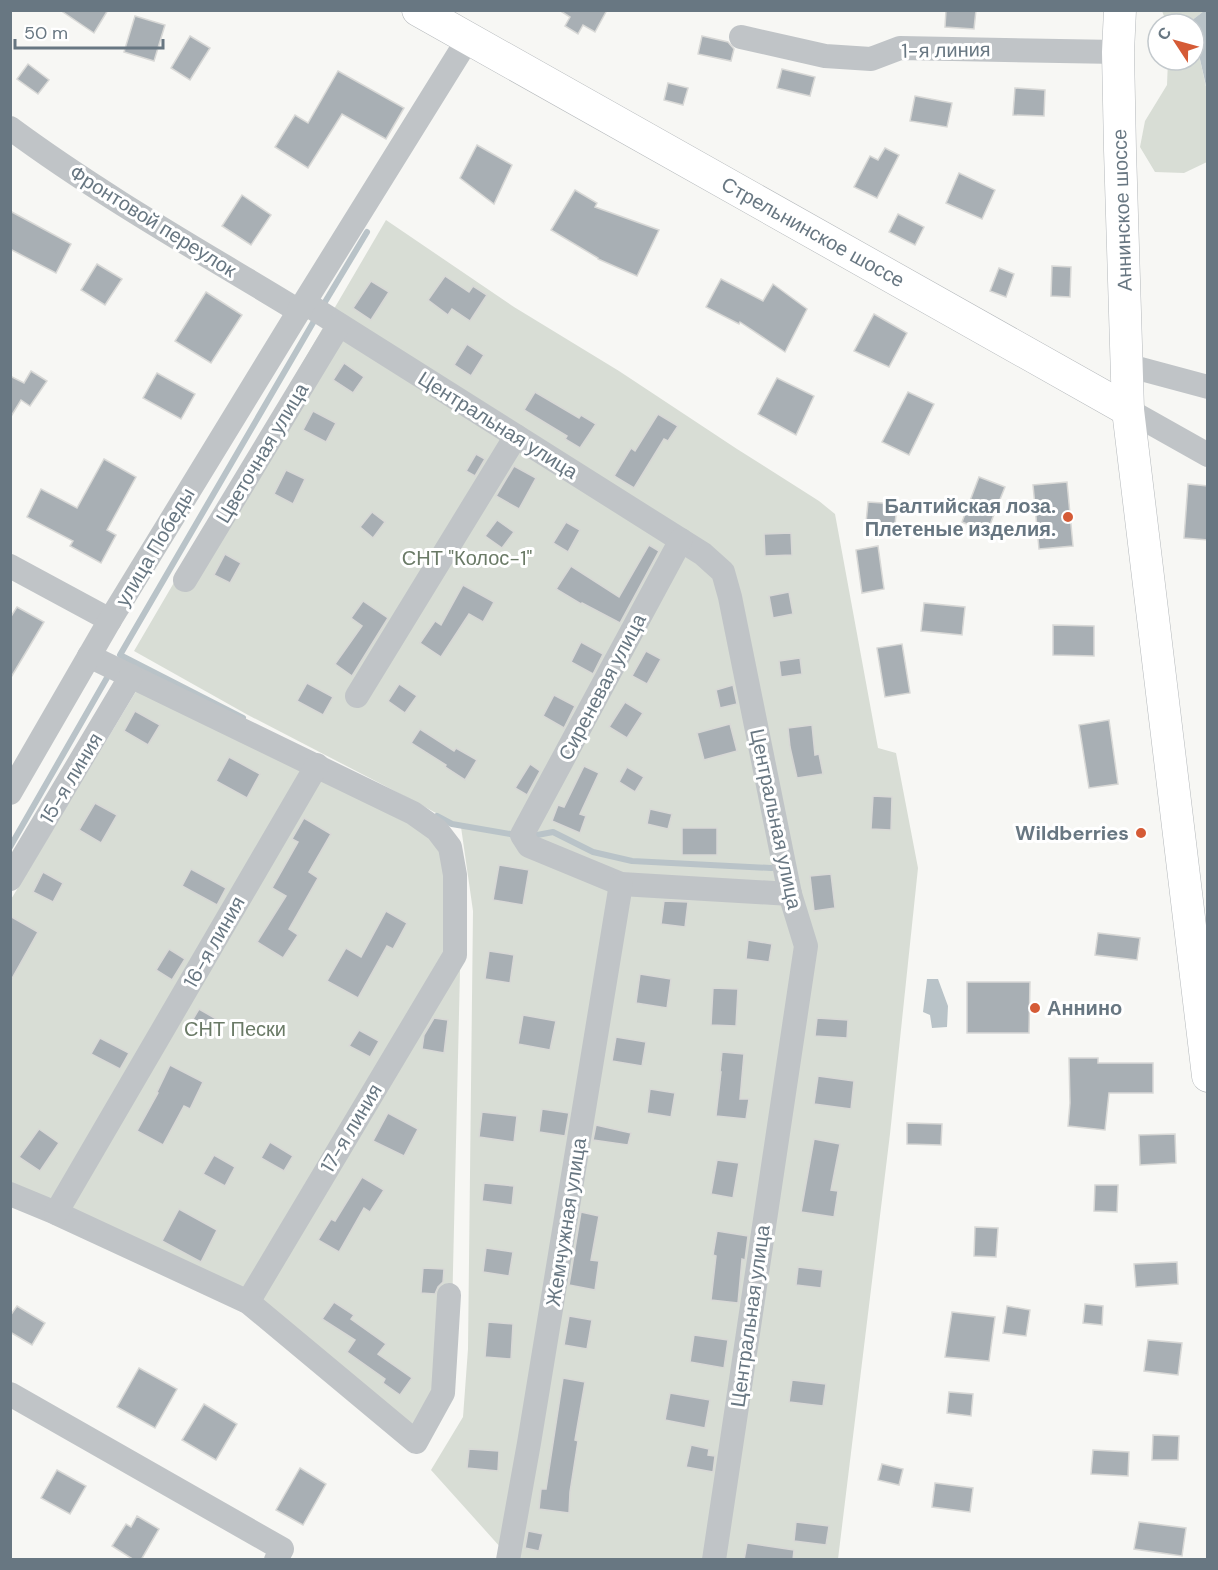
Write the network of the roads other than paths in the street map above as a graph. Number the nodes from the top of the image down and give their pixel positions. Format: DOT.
graph roads {
  1 [pos="1120,10"];
  2 [pos="422,11"];
  3 [pos="741,37"];
  4 [pos="468,39"];
  5 [pos="1118,52"];
  6 [pos="10,128"];
  7 [pos="302,307"];
  8 [pos="339,325"];
  9 [pos="1126,365"];
  10 [pos="1208,387"];
  11 [pos="1128,410"];
  12 [pos="516,436"];
  13 [pos="1208,455"];
  14 [pos="681,540"];
  15 [pos="10,566"];
  16 [pos="185,580"];
  17 [pos="110,620"];
  18 [pos="89,656"];
  19 [pos="131,676"];
  20 [pos="357,696"];
  21 [pos="317,765"];
  22 [pos="10,793"];
  23 [pos="10,879"];
  24 [pos="621,884"];
  25 [pos="790,894"];
  26 [pos="1208,1076"];
  27 [pos="10,1194"];
  28 [pos="56,1212"];
  29 [pos="449,1295"];
  30 [pos="248,1302"];
  31 [pos="10,1394"];
  32 [pos="276,1560"];
  33 [pos="508,1560"];
  34 [pos="714,1560"];
  1 -- 5 [label="main road, Аннинское шоссе"];
  2 -- 4 [label="main road, Стрельнинское шоссе"];
  3 -- 5 [label="street, 1-я линия"];
  4 -- 7 [label="street, улица Победы"];
  4 -- 11 [label="main road, Стрельнинское шоссе"];
  5 -- 9 [label="main road, Аннинское шоссе"];
  6 -- 7 [label="street, Фронтовой переулок"];
  7 -- 8 [label="street, Центральная улица"];
  7 -- 17 [label="street, улица Победы"];
  8 -- 12 [label="street, Центральная улица"];
  8 -- 16 [label="street, Цветочная улица"];
  9 -- 10 [label="street"];
  9 -- 11 [label="main road, Аннинское шоссе"];
  11 -- 13 [label="street, Стрельнинское шоссе"];
  11 -- 26 [label="main road, Аннинское шоссе"];
  12 -- 14 [label="street, Центральная улица"];
  12 -- 20 [label="street"];
  14 -- 24 [label="street, Сиреневая улица"];
  14 -- 25 [label="street, Центральная улица"];
  15 -- 17 [label="street"];
  17 -- 18 [label="street, улица Победы"];
  18 -- 19 [label="street"];
  18 -- 22 [label="street, улица Победы"];
  19 -- 21 [label="street"];
  19 -- 23 [label="street, 15-я линия"];
  21 -- 28 [label="street, 16-я линия"];
  21 -- 30 [label="street, 17-я линия"];
  24 -- 25 [label="street"];
  24 -- 33 [label="street, Жемчужная улица"];
  25 -- 34 [label="street, Центральная улица"];
  27 -- 28 [label="street"];
  28 -- 30 [label="street"];
  29 -- 30 [label="street"];
  31 -- 32 [label="street"];
}
